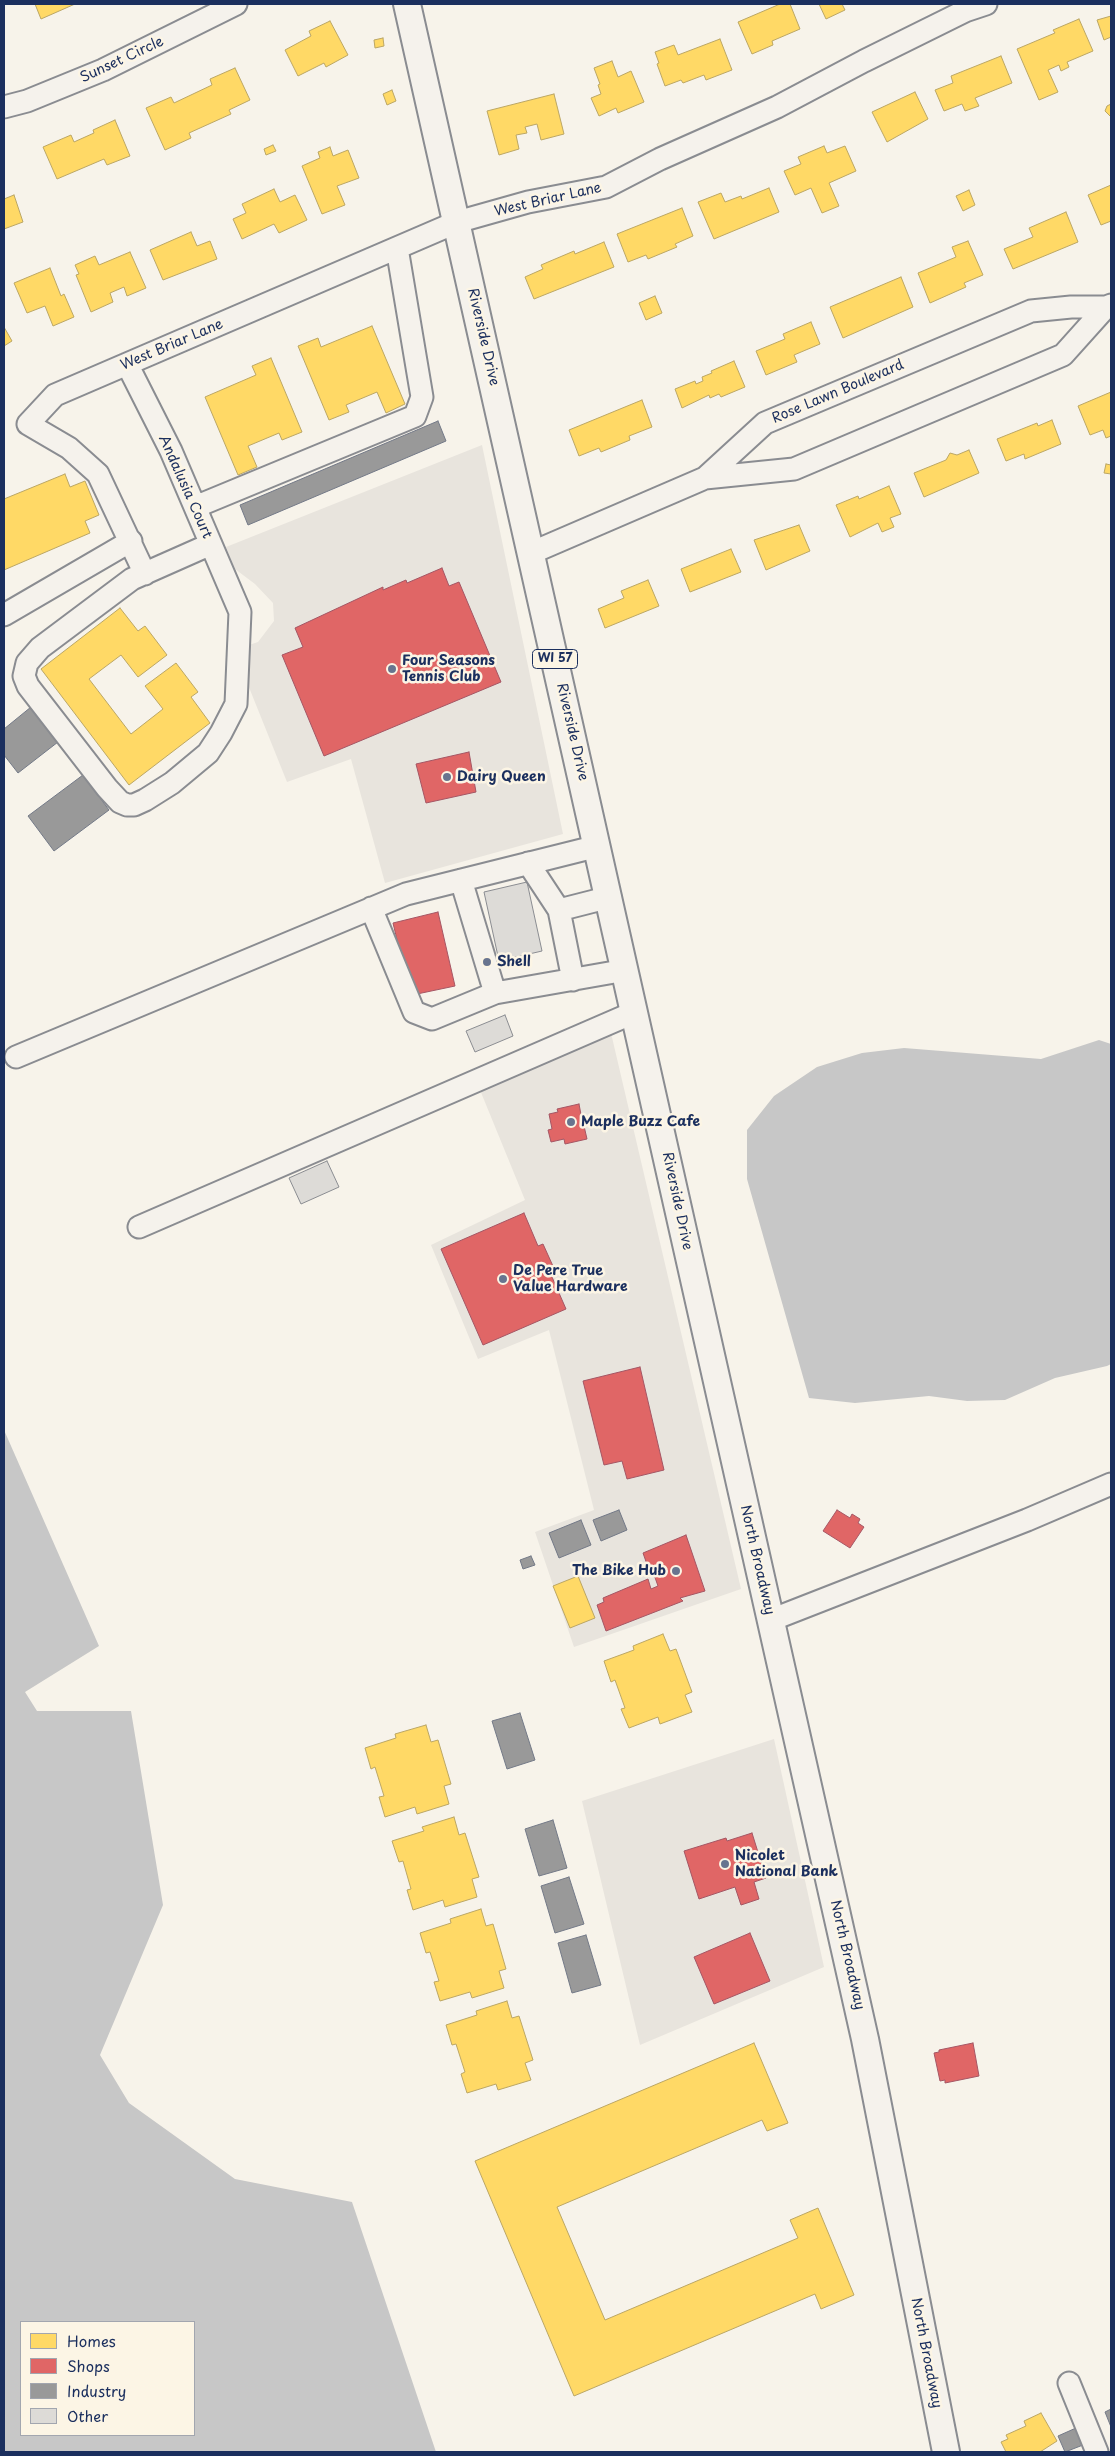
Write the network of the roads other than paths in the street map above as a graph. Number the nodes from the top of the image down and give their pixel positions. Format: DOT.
graph roads {
  1 [pos="236,4"];
  2 [pos="407,4"];
  3 [pos="986,4"];
  4 [pos="4,107"];
  5 [pos="457,222"];
  6 [pos="396,248"];
  7 [pos="1108,306"];
  8 [pos="127,364"];
  9 [pos="705,478"];
  10 [pos="195,507"];
  11 [pos="131,541"];
  12 [pos="211,544"];
  13 [pos="531,553"];
  14 [pos="145,574"];
  15 [pos="4,615"];
  16 [pos="598,846"];
  17 [pos="528,863"];
  18 [pos="461,880"];
  19 [pos="610,897"];
  20 [pos="371,908"];
  21 [pos="559,910"];
  22 [pos="626,970"];
  23 [pos="573,980"];
  24 [pos="495,993"];
  25 [pos="635,1012"];
  26 [pos="16,1058"];
  27 [pos="139,1227"];
  28 [pos="702,1315"];
  29 [pos="1111,1484"];
  30 [pos="771,1620"];
  31 [pos="1069,2384"];
  32 [pos="946,2452"];
  33 [pos="1097,2452"];
  1 -- 4 [label="street, Sunset Circle"];
  2 -- 5 [label="main road, Riverside Drive / WI 57"];
  3 -- 5 [label="street, West Briar Lane"];
  5 -- 6 [label="street, West Briar Lane"];
  5 -- 13 [label="main road, Riverside Drive / WI 57"];
  6 -- 8 [label="street, West Briar Lane"];
  6 -- 10 [label="street"];
  7 -- 9 [label="street, Rose Lawn Boulevard"];
  7 -- 9 [label="street"];
  8 -- 10 [label="street, Andalusia Court"];
  8 -- 11 [label="street, West Briar Lane"];
  9 -- 13 [label="street, Rose Lawn Boulevard"];
  10 -- 12 [label="street, Andalusia Court"];
  11 -- 14 [label="street"];
  11 -- 15 [label="street"];
  12 -- 14 [label="street"];
  12 -- 14 [label="street, Andalusia Court"];
  13 -- 16 [label="main road, Riverside Drive / WI 57"];
  16 -- 17 [label="street"];
  16 -- 19 [label="main road, Riverside Drive / WI 57"];
  17 -- 18 [label="street"];
  17 -- 21 [label="street"];
  18 -- 20 [label="street"];
  18 -- 24 [label="street"];
  19 -- 21 [label="street"];
  19 -- 22 [label="main road, Riverside Drive / WI 57"];
  20 -- 24 [label="street"];
  20 -- 26 [label="street"];
  21 -- 23 [label="street"];
  22 -- 23 [label="street"];
  22 -- 25 [label="main road, Riverside Drive / WI 57"];
  23 -- 24 [label="street"];
  25 -- 27 [label="street"];
  25 -- 28 [label="main road, Riverside Drive / WI 57"];
  28 -- 30 [label="main road, North Broadway / WI 57"];
  29 -- 30 [label="street"];
  30 -- 32 [label="main road, North Broadway / WI 57"];
  31 -- 33 [label="street"];
}
